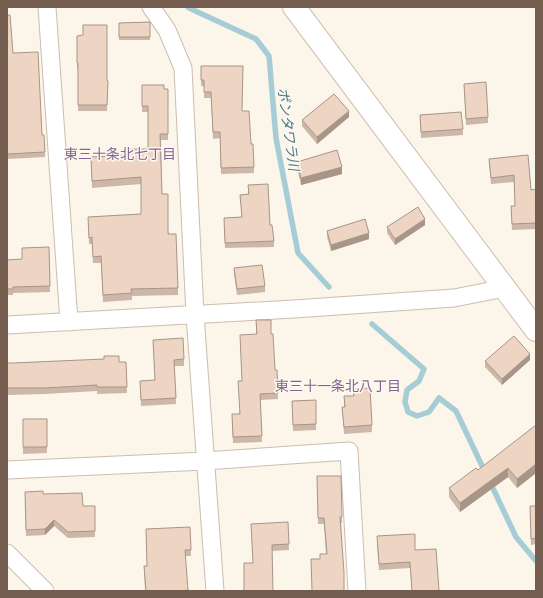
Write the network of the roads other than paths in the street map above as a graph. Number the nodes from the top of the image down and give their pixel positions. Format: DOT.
graph roads {
  1 [pos="47,7"];
  2 [pos="151,7"];
  3 [pos="294,7"];
  4 [pos="505,288"];
  5 [pos="195,315"];
  6 [pos="69,322"];
  7 [pos="7,325"];
  8 [pos="536,330"];
  9 [pos="205,461"];
  10 [pos="7,470"];
  11 [pos="7,553"];
  12 [pos="45,591"];
  13 [pos="215,591"];
  14 [pos="357,591"];
  1 -- 6 [label="street"];
  2 -- 5 [label="street"];
  3 -- 4 [label="street"];
  4 -- 5 [label="street"];
  4 -- 8 [label="street"];
  5 -- 6 [label="street"];
  5 -- 9 [label="street"];
  6 -- 7 [label="street"];
  9 -- 10 [label="street"];
  9 -- 13 [label="street"];
  9 -- 14 [label="street"];
  11 -- 12 [label="street"];
}
